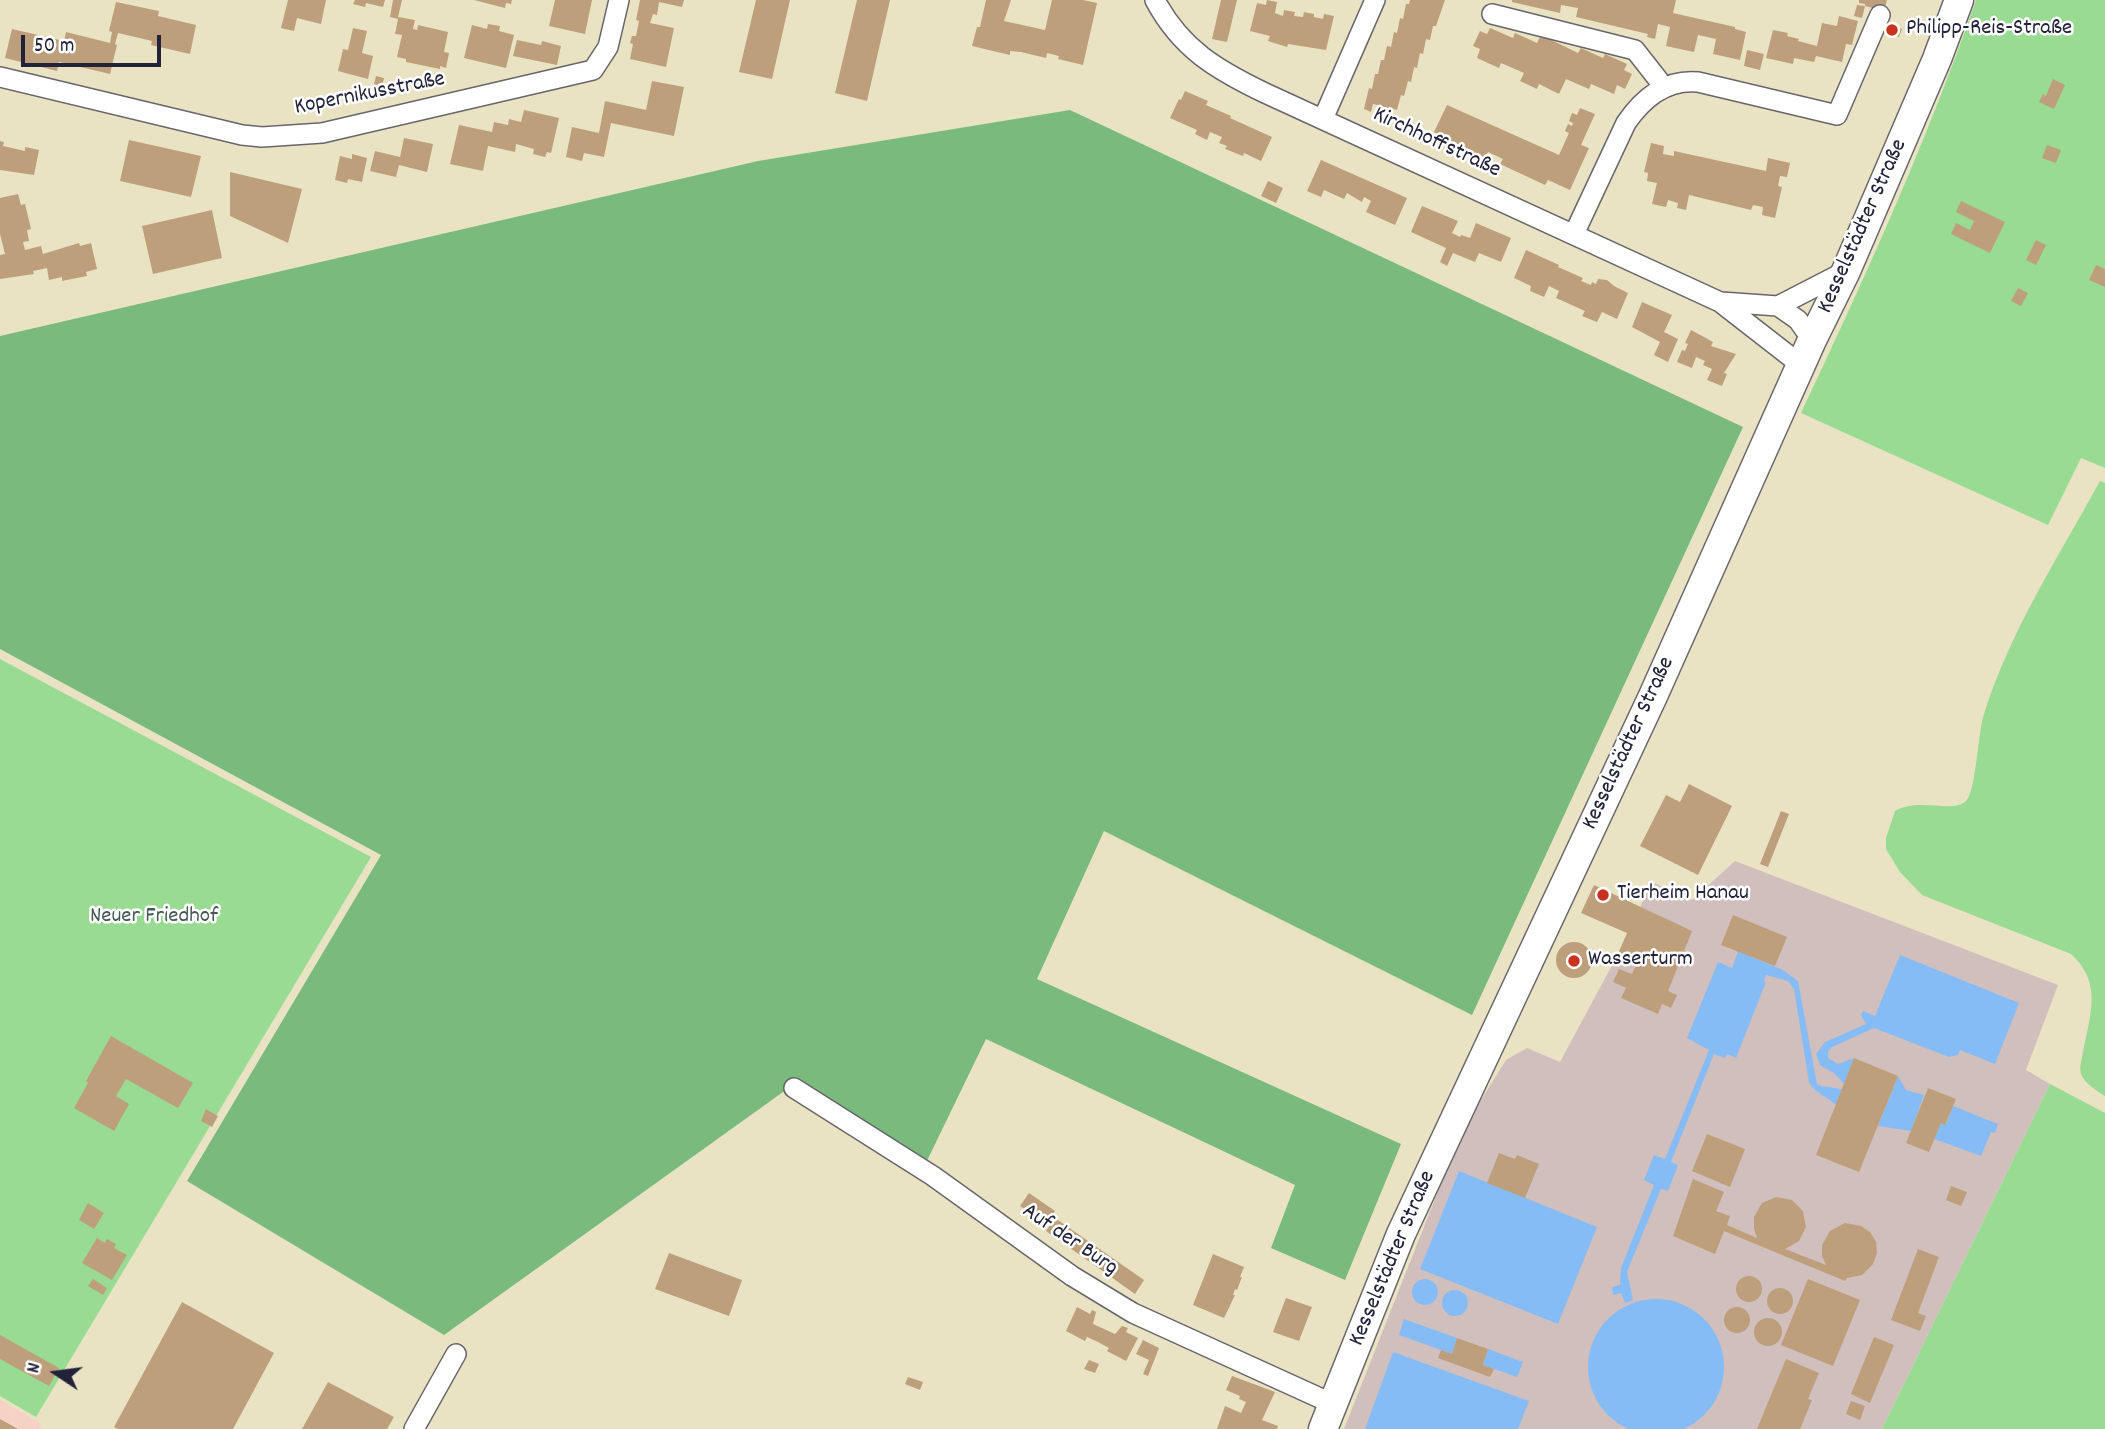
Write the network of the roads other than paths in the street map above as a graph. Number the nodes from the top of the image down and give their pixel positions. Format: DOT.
graph roads {
  1 [pos="620,0"];
  2 [pos="1155,0"];
  3 [pos="1375,0"];
  4 [pos="1959,0"];
  5 [pos="1492,14"];
  6 [pos="1880,15"];
  7 [pos="0,77"];
  8 [pos="1664,87"];
  9 [pos="1323,118"];
  10 [pos="1574,234"];
  11 [pos="1846,271"];
  12 [pos="1720,302"];
  13 [pos="1778,306"];
  14 [pos="1807,353"];
  15 [pos="794,1088"];
  16 [pos="456,1354"];
  17 [pos="1328,1416"];
  18 [pos="414,1429"];
  1 -- 7 [label="street, Kopernikusstraße"];
  2 -- 9 [label="street, Kirchhoffstraße"];
  3 -- 9 [label="street"];
  4 -- 11 [label="main road, Kesselstädter Straße"];
  5 -- 8 [label="street"];
  6 -- 8 [label="street"];
  8 -- 10 [label="street"];
  9 -- 10 [label="street, Kirchhoffstraße"];
  10 -- 12 [label="street, Kirchhoffstraße"];
  11 -- 13 [label="street"];
  11 -- 14 [label="main road, Kesselstädter Straße"];
  12 -- 13 [label="street, Kirchhoffstraße"];
  12 -- 14 [label="street, Kirchhoffstraße"];
  13 -- 14 [label="street"];
  14 -- 17 [label="main road, Kesselstädter Straße"];
  15 -- 17 [label="street, Auf der Burg"];
  16 -- 18 [label="street"];
}
